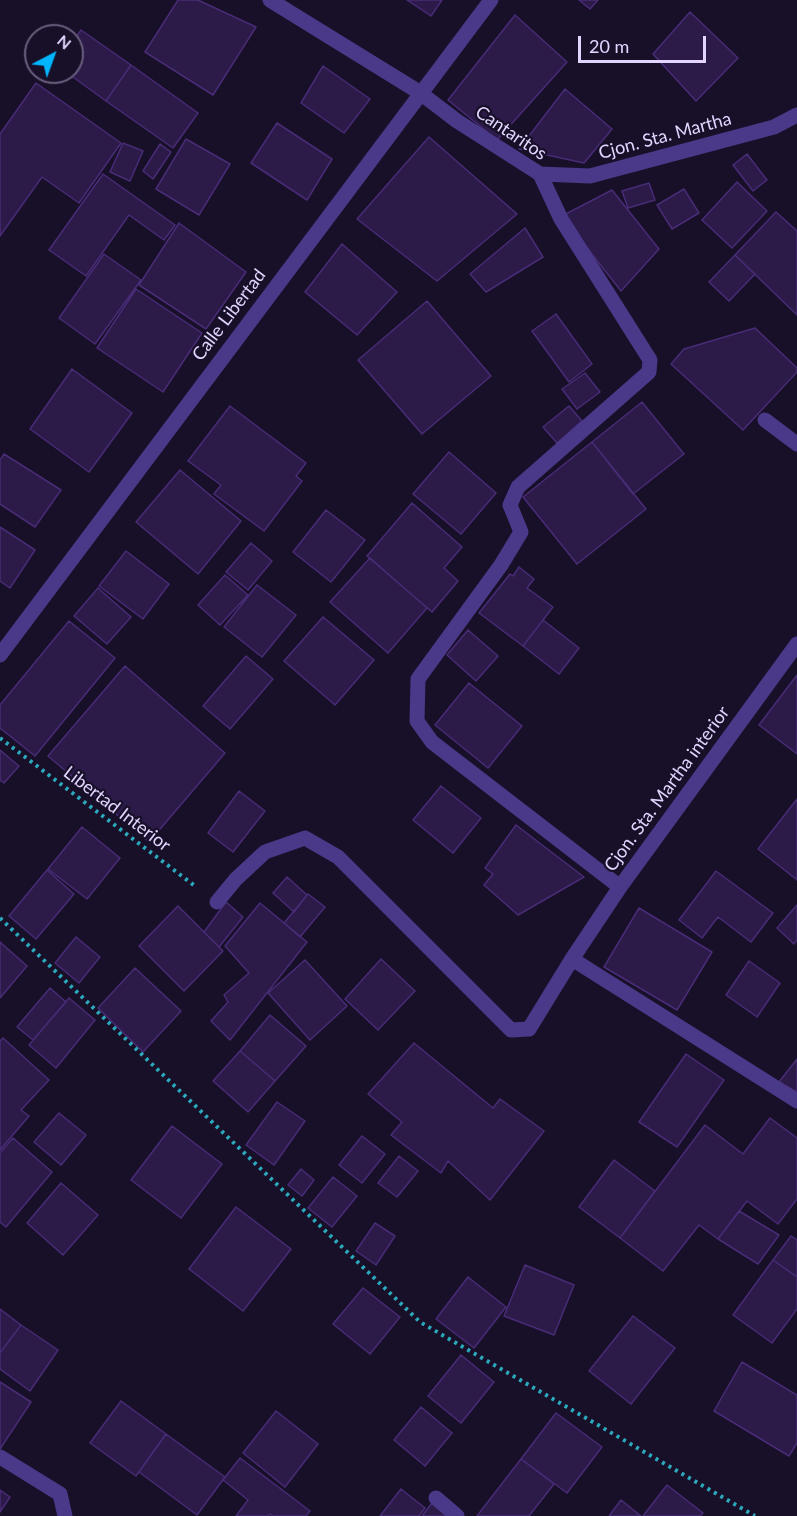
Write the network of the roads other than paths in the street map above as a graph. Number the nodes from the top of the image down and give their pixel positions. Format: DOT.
graph roads {
  1 [pos="270,0"];
  2 [pos="490,0"];
  3 [pos="419,92"];
  4 [pos="797,115"];
  5 [pos="540,174"];
  6 [pos="765,420"];
  7 [pos="797,444"];
  8 [pos="797,644"];
  9 [pos="0,655"];
  10 [pos="620,887"];
  11 [pos="217,902"];
  12 [pos="572,959"];
  13 [pos="797,1101"];
  14 [pos="0,1457"];
  15 [pos="436,1498"];
  16 [pos="65,1516"];
  17 [pos="457,1516"];
  1 -- 3 [label="street, Cantaritos"];
  2 -- 3 [label="street, Calle Libertad"];
  3 -- 5 [label="street, Cantaritos"];
  3 -- 9 [label="street, Calle Libertad"];
  4 -- 5 [label="street, Cjon. Sta. Martha"];
  5 -- 10 [label="street, Cantaritos"];
  6 -- 7 [label="street"];
  8 -- 10 [label="street, Cjon. Sta. Martha interior"];
  10 -- 12 [label="street, Cjon. Sta. Martha interior"];
  11 -- 12 [label="street, Cjon. Sta. Martha interior"];
  12 -- 13 [label="street"];
  14 -- 16 [label="street"];
  15 -- 17 [label="street"];
}
